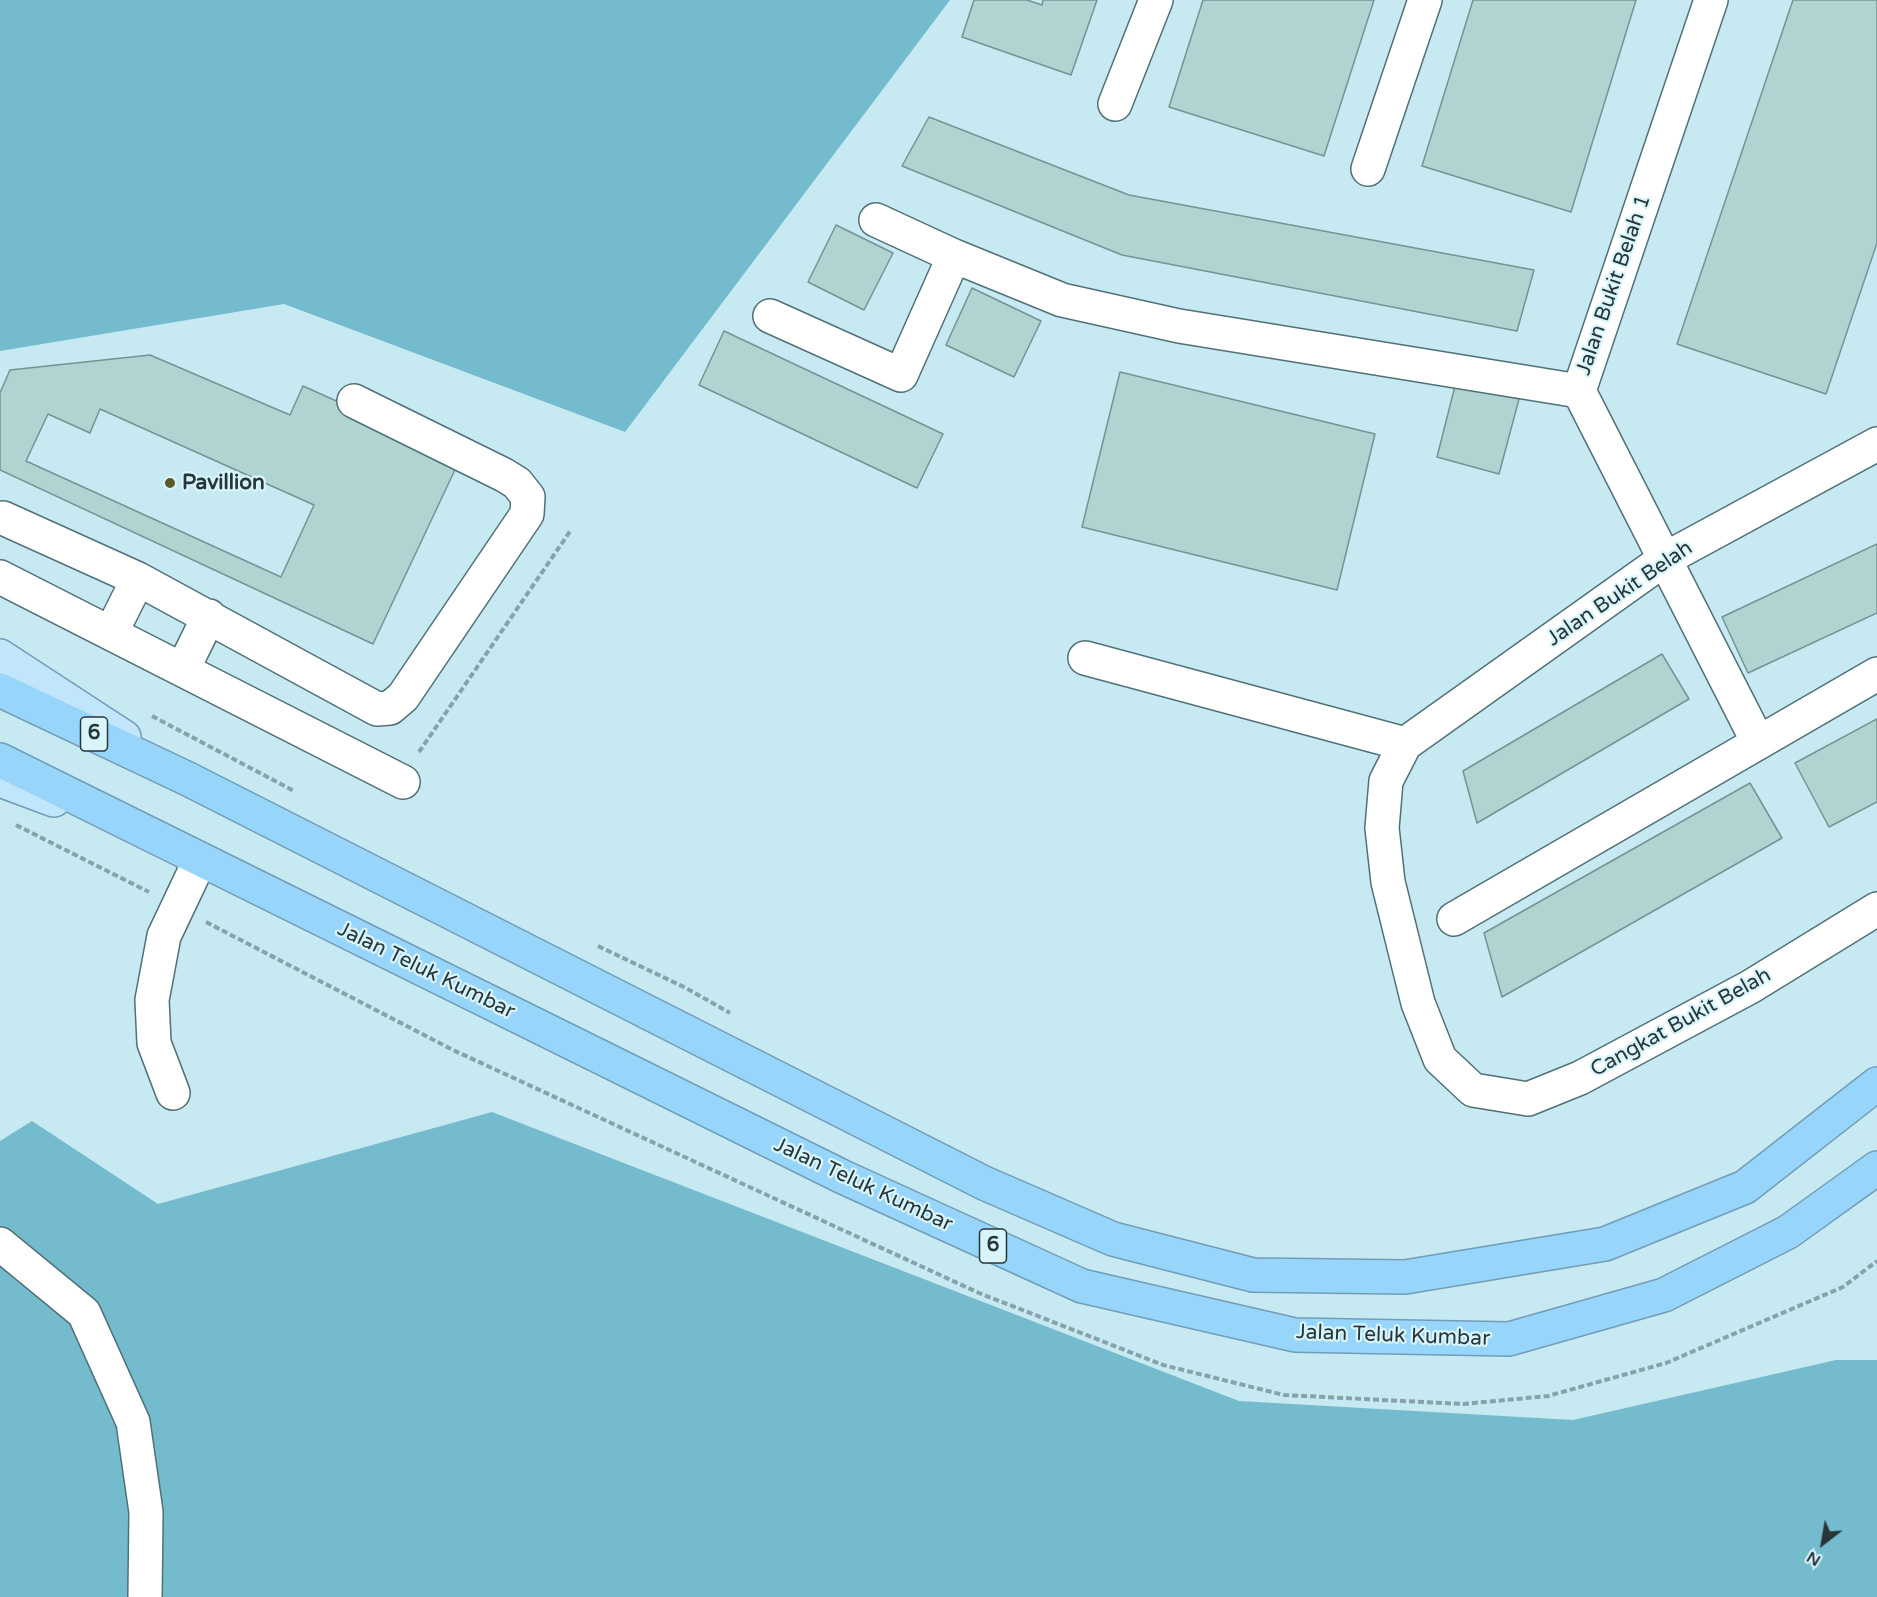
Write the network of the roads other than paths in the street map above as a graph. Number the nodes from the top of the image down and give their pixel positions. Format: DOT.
graph roads {
  1 [pos="1156,0"];
  2 [pos="1425,0"];
  3 [pos="1711,0"];
  4 [pos="1115,104"];
  5 [pos="1368,169"];
  6 [pos="876,220"];
  7 [pos="954,256"];
  8 [pos="770,316"];
  9 [pos="1579,391"];
  10 [pos="354,400"];
  11 [pos="1877,444"];
  12 [pos="3,518"];
  13 [pos="1665,559"];
  14 [pos="0,577"];
  15 [pos="138,579"];
  16 [pos="209,616"];
  17 [pos="111,633"];
  18 [pos="0,656"];
  19 [pos="1085,658"];
  20 [pos="183,669"];
  21 [pos="1877,674"];
  22 [pos="0,690"];
  23 [pos="1758,742"];
  24 [pos="1405,744"];
  25 [pos="0,760"];
  26 [pos="188,779"];
  27 [pos="0,780"];
  28 [pos="403,782"];
  29 [pos="149,834"];
  30 [pos="201,860"];
  31 [pos="1877,909"];
  32 [pos="1454,919"];
  33 [pos="1877,1084"];
  34 [pos="173,1093"];
  35 [pos="1877,1168"];
  36 [pos="0,1244"];
  37 [pos="145,1597"];
  1 -- 4 [label="street"];
  2 -- 5 [label="street"];
  3 -- 9 [label="street, Jalan Bukit Belah 1"];
  6 -- 7 [label="street"];
  7 -- 8 [label="street"];
  7 -- 9 [label="street"];
  9 -- 13 [label="street, Jalan Bukit Belah 1"];
  10 -- 16 [label="street"];
  11 -- 13 [label="street, Jalan Bukit Belah"];
  12 -- 15 [label="street"];
  13 -- 23 [label="street, Jalan Bukit Belah 1"];
  13 -- 24 [label="street, Jalan Bukit Belah"];
  14 -- 17 [label="street"];
  15 -- 16 [label="street"];
  15 -- 17 [label="street"];
  16 -- 20 [label="street"];
  17 -- 20 [label="street"];
  18 -- 26 [label="main road"];
  19 -- 24 [label="street"];
  20 -- 28 [label="street"];
  21 -- 23 [label="street"];
  22 -- 26 [label="highway, 6"];
  23 -- 32 [label="street"];
  24 -- 31 [label="street, Cangkat Bukit Belah"];
  25 -- 29 [label="highway, Jalan Teluk Kumbar / 6"];
  26 -- 33 [label="highway, 6"];
  27 -- 29 [label="main road, Jalan Teluk Kumbar"];
  29 -- 30 [label="highway, Jalan Teluk Kumbar / 6"];
  30 -- 34 [label="street"];
  30 -- 35 [label="highway, Jalan Teluk Kumbar / 6"];
  36 -- 37 [label="street"];
}
